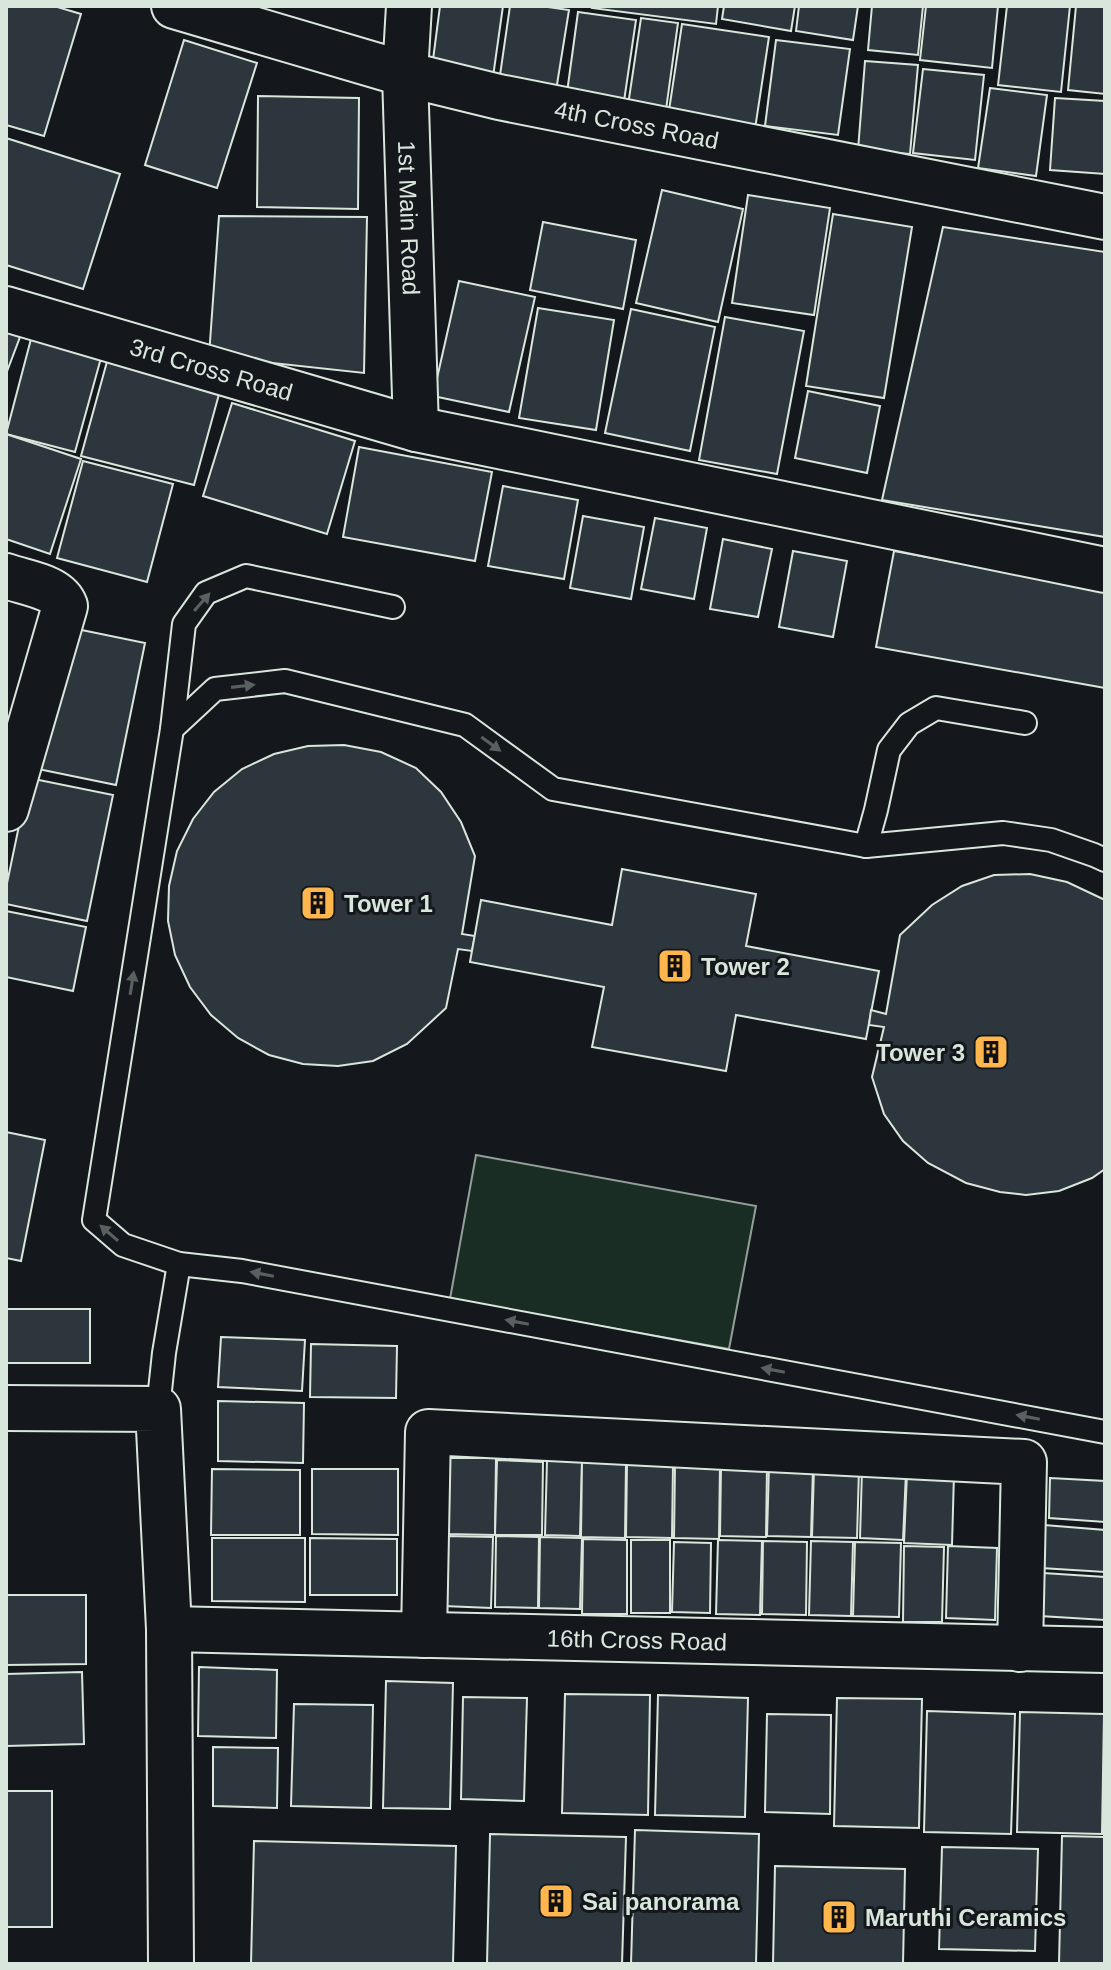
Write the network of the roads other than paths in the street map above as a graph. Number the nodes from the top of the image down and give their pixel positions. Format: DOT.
graph roads {
  1 [pos="174,6"];
  2 [pos="409,6"];
  3 [pos="405,74"];
  4 [pos="1105,217"];
  5 [pos="6,309"];
  6 [pos="416,429"];
  7 [pos="1105,570"];
  8 [pos="6,576"];
  9 [pos="393,607"];
  10 [pos="1025,723"];
  11 [pos="172,729"];
  12 [pos="6,809"];
  13 [pos="866,846"];
  14 [pos="1105,860"];
  15 [pos="179,1264"];
  16 [pos="6,1408"];
  17 [pos="158,1409"];
  18 [pos="1105,1432"];
  19 [pos="169,1629"];
  20 [pos="424,1635"];
  21 [pos="1020,1649"];
  22 [pos="1105,1650"];
  23 [pos="171,1964"];
  1 -- 3 [label="street, 4th Cross Road"];
  2 -- 3 [label="street, 1st Main Road"];
  3 -- 4 [label="street, 4th Cross Road"];
  3 -- 6 [label="street, 1st Main Road"];
  5 -- 6 [label="street, 3rd Cross Road"];
  6 -- 7 [label="street, 3rd Cross Road"];
  8 -- 12 [label="street"];
  11 -- 9 [label="lane, one-way"];
  10 -- 13 [label="lane"];
  11 -- 13 [label="lane, one-way"];
  15 -- 11 [label="lane, one-way"];
  13 -- 14 [label="lane"];
  15 -- 17 [label="lane"];
  18 -- 15 [label="lane, one-way"];
  16 -- 17 [label="street"];
  17 -- 19 [label="street"];
  19 -- 20 [label="street, 16th Cross Road"];
  19 -- 23 [label="street"];
  20 -- 21 [label="street, 16th Cross Road"];
  20 -- 21 [label="street"];
  21 -- 22 [label="street, 16th Cross Road"];
}
